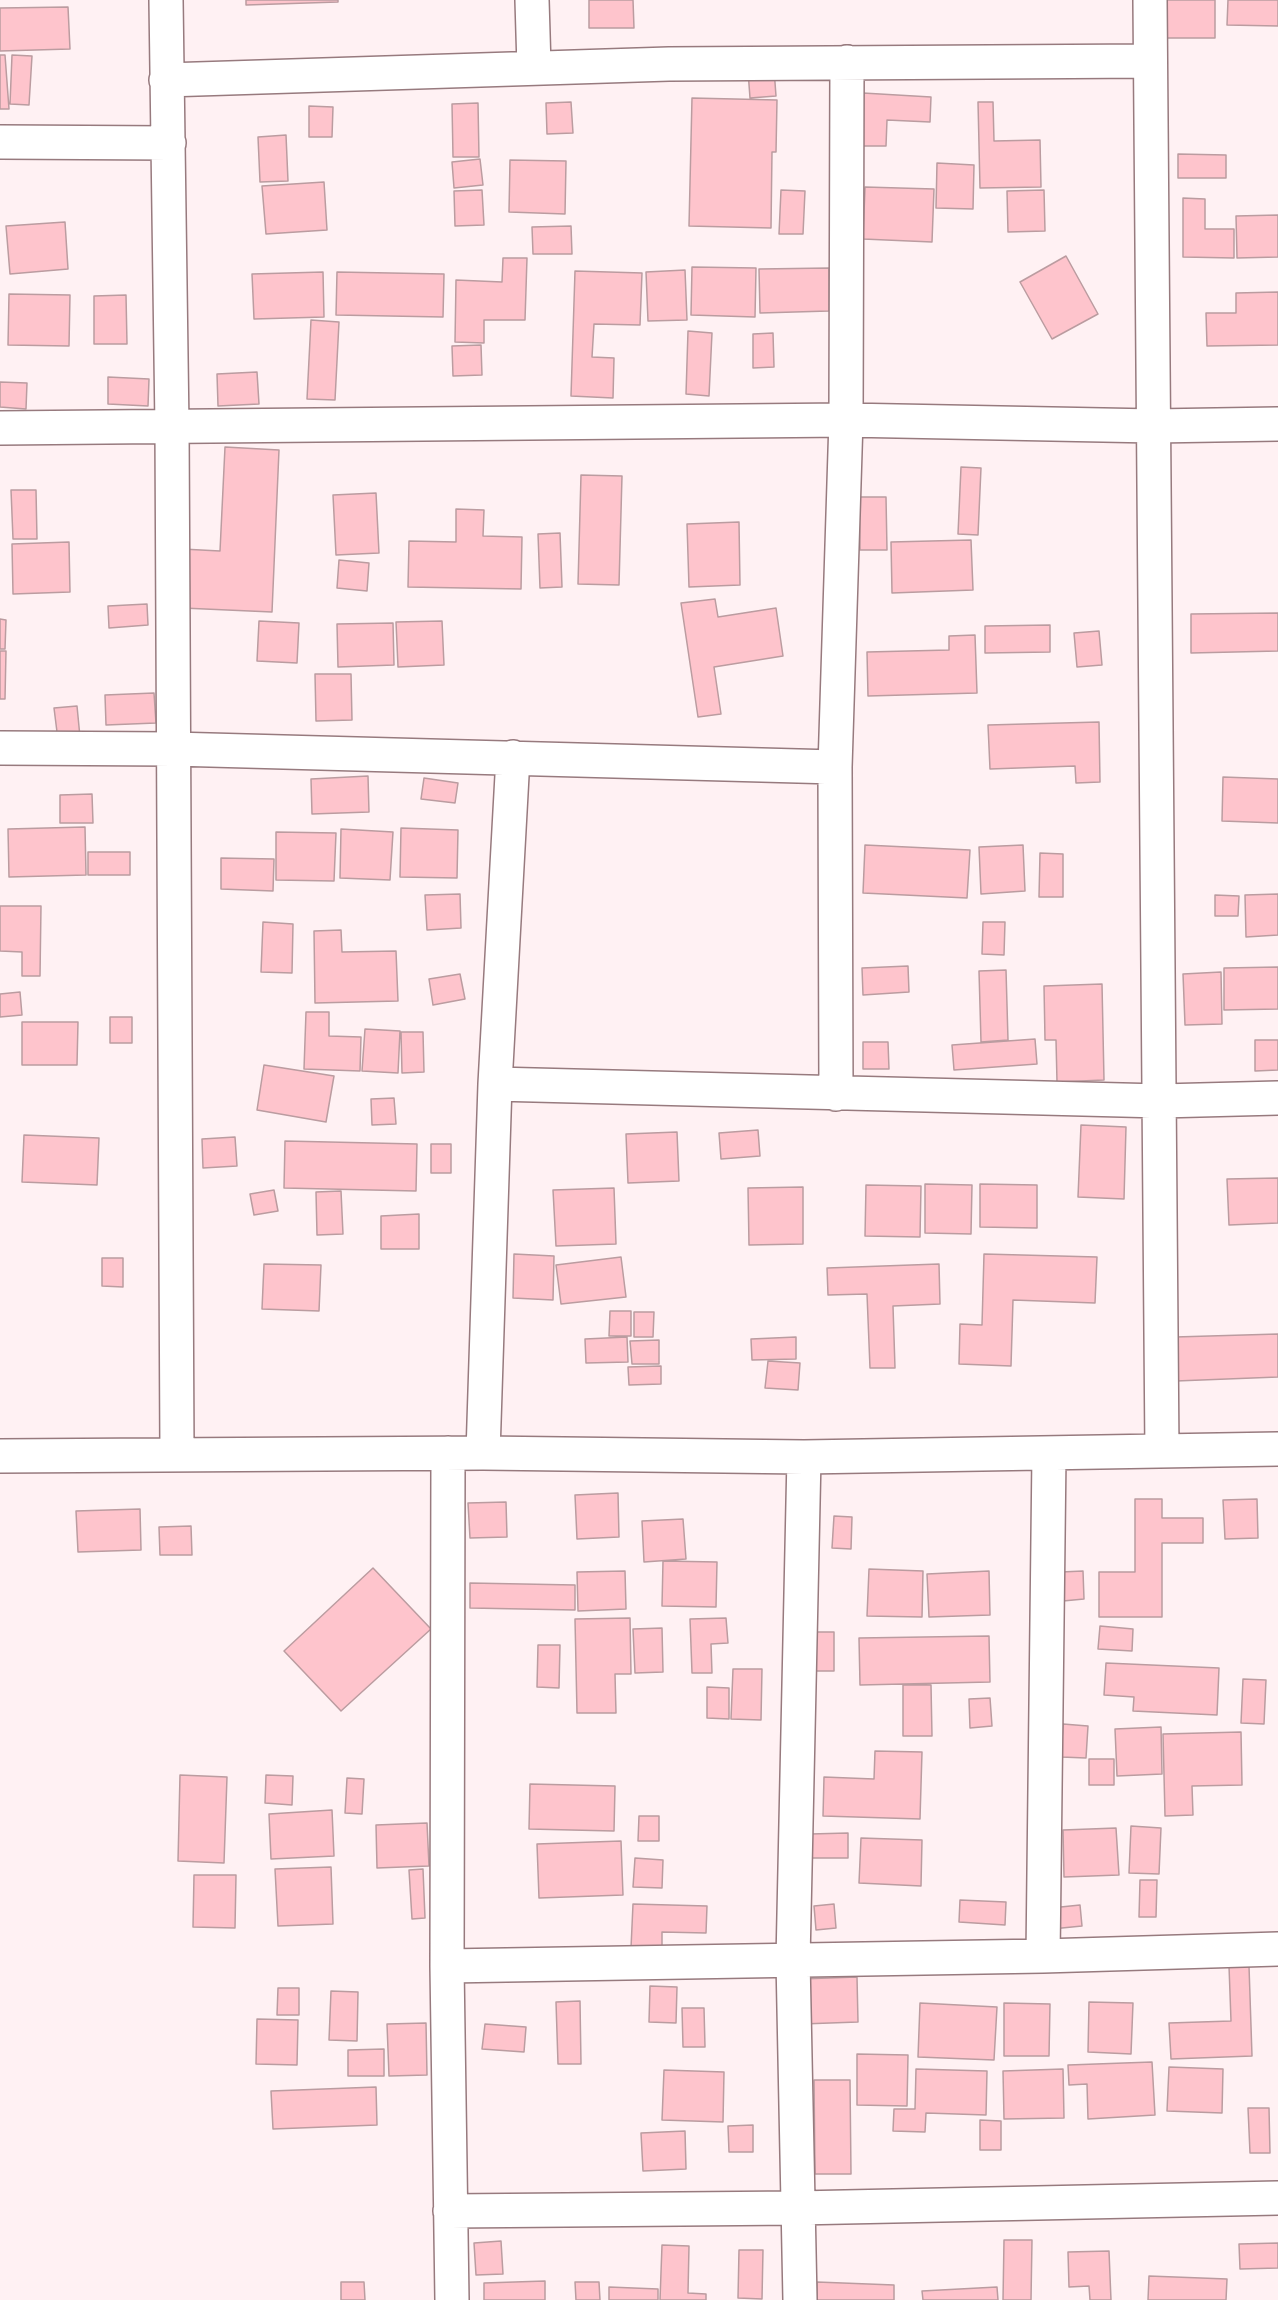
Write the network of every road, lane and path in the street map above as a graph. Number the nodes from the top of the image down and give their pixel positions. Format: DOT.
graph roads {
  1 [pos="166,0"];
  2 [pos="532,0"];
  3 [pos="1150,0"];
  4 [pos="1150,61"];
  5 [pos="847,62"];
  6 [pos="534,67"];
  7 [pos="166,80"];
  8 [pos="0,142"];
  9 [pos="169,143"];
  10 [pos="846,420"];
  11 [pos="1278,424"];
  12 [pos="1154,426"];
  13 [pos="172,427"];
  14 [pos="0,428"];
  15 [pos="0,747"];
  16 [pos="173,749"];
  17 [pos="513,757"];
  18 [pos="835,767"];
  19 [pos="495,1084"];
  20 [pos="836,1094"];
  21 [pos="1278,1098"];
  22 [pos="1161,1101"];
  23 [pos="1278,1449"];
  24 [pos="1162,1450"];
  25 [pos="448,1452"];
  26 [pos="483,1452"];
  27 [pos="177,1453"];
  28 [pos="1049,1454"];
  29 [pos="0,1456"];
  30 [pos="804,1457"];
  31 [pos="1278,1949"];
  32 [pos="1043,1956"];
  33 [pos="793,1960"];
  34 [pos="447,1966"];
  35 [pos="1278,2198"];
  36 [pos="797,2208"];
  37 [pos="450,2211"];
  38 [pos="452,2300"];
  39 [pos="800,2300"];
  1 -- 7 [label="street"];
  2 -- 6 [label="street"];
  3 -- 4 [label="street"];
  4 -- 5 [label="street"];
  4 -- 12 [label="street"];
  5 -- 6 [label="street"];
  5 -- 10 [label="street"];
  6 -- 7 [label="street"];
  7 -- 9 [label="street"];
  8 -- 9 [label="street"];
  9 -- 13 [label="street"];
  10 -- 12 [label="street"];
  10 -- 13 [label="street"];
  10 -- 18 [label="street"];
  11 -- 12 [label="street"];
  12 -- 22 [label="street"];
  13 -- 14 [label="street"];
  13 -- 16 [label="street"];
  15 -- 16 [label="street"];
  16 -- 17 [label="street"];
  16 -- 27 [label="street"];
  17 -- 18 [label="street"];
  17 -- 19 [label="street"];
  18 -- 20 [label="street"];
  19 -- 20 [label="street"];
  19 -- 26 [label="street"];
  20 -- 22 [label="street"];
  21 -- 22 [label="street"];
  22 -- 24 [label="street"];
  23 -- 24 [label="street"];
  24 -- 28 [label="street"];
  25 -- 26 [label="street"];
  25 -- 27 [label="street"];
  25 -- 34 [label="street"];
  26 -- 30 [label="street"];
  27 -- 29 [label="street"];
  28 -- 30 [label="street"];
  28 -- 32 [label="street"];
  30 -- 33 [label="street"];
  31 -- 32 [label="street"];
  32 -- 33 [label="street"];
  33 -- 34 [label="street"];
  33 -- 36 [label="street"];
  34 -- 37 [label="street"];
  35 -- 36 [label="street"];
  36 -- 37 [label="street"];
  36 -- 39 [label="street"];
  37 -- 38 [label="street"];
}
